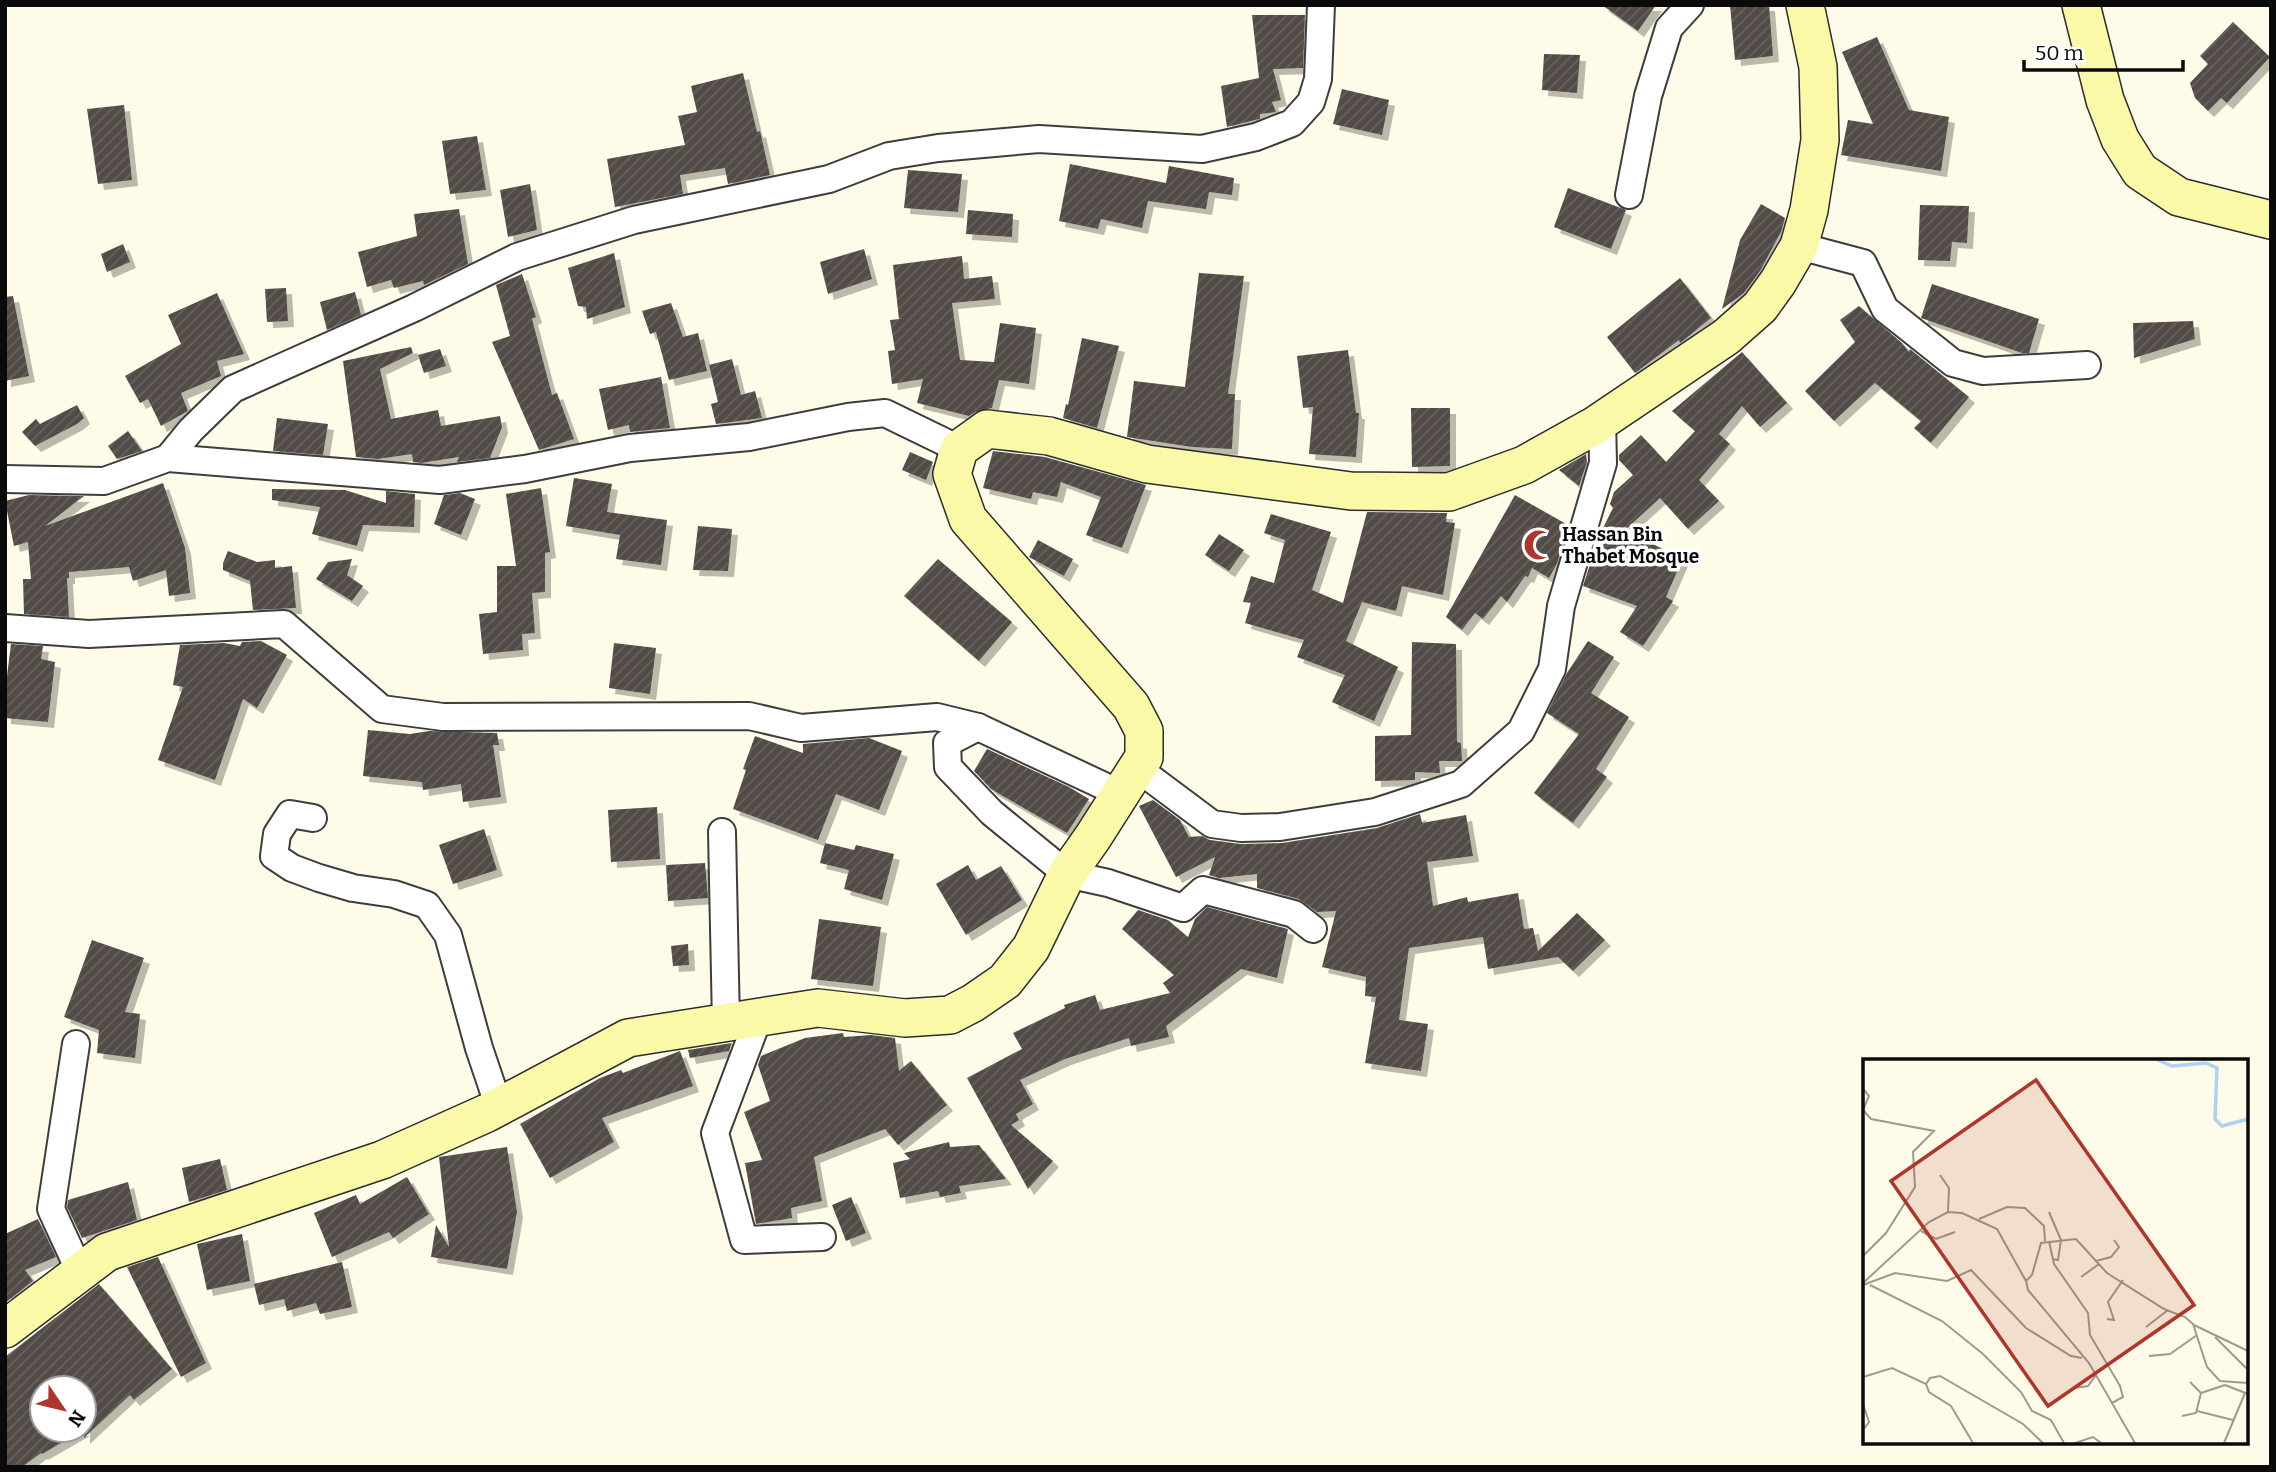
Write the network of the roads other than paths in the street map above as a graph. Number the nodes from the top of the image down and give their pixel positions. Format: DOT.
graph roads {
  1 [pos="1321,5"];
  2 [pos="1690,5"];
  3 [pos="1805,5"];
  4 [pos="2081,5"];
  5 [pos="1629,195"];
  6 [pos="2271,220"];
  7 [pos="1799,246"];
  8 [pos="2087,365"];
  9 [pos="1602,420"];
  10 [pos="958,449"];
  11 [pos="168,458"];
  12 [pos="5,479"];
  13 [pos="5,628"];
  14 [pos="978,727"];
  15 [pos="1129,781"];
  16 [pos="313,818"];
  17 [pos="722,832"];
  18 [pos="1068,874"];
  19 [pos="1313,929"];
  20 [pos="742,1021"];
  21 [pos="76,1044"];
  22 [pos="499,1107"];
  23 [pos="822,1237"];
  24 [pos="80,1272"];
  25 [pos="5,1329"];
  1 -- 11 [label="street"];
  2 -- 5 [label="street"];
  3 -- 7 [label="street"];
  4 -- 6 [label="street"];
  7 -- 8 [label="street"];
  7 -- 9 [label="street"];
  9 -- 10 [label="street"];
  9 -- 15 [label="street"];
  10 -- 11 [label="street"];
  10 -- 15 [label="street"];
  11 -- 12 [label="street"];
  13 -- 14 [label="street"];
  14 -- 15 [label="street"];
  14 -- 18 [label="street"];
  15 -- 18 [label="street"];
  16 -- 22 [label="street"];
  17 -- 20 [label="street"];
  18 -- 19 [label="street"];
  18 -- 20 [label="street"];
  20 -- 22 [label="street"];
  20 -- 23 [label="street"];
  21 -- 24 [label="street"];
  22 -- 24 [label="street"];
  24 -- 25 [label="street"];
}
